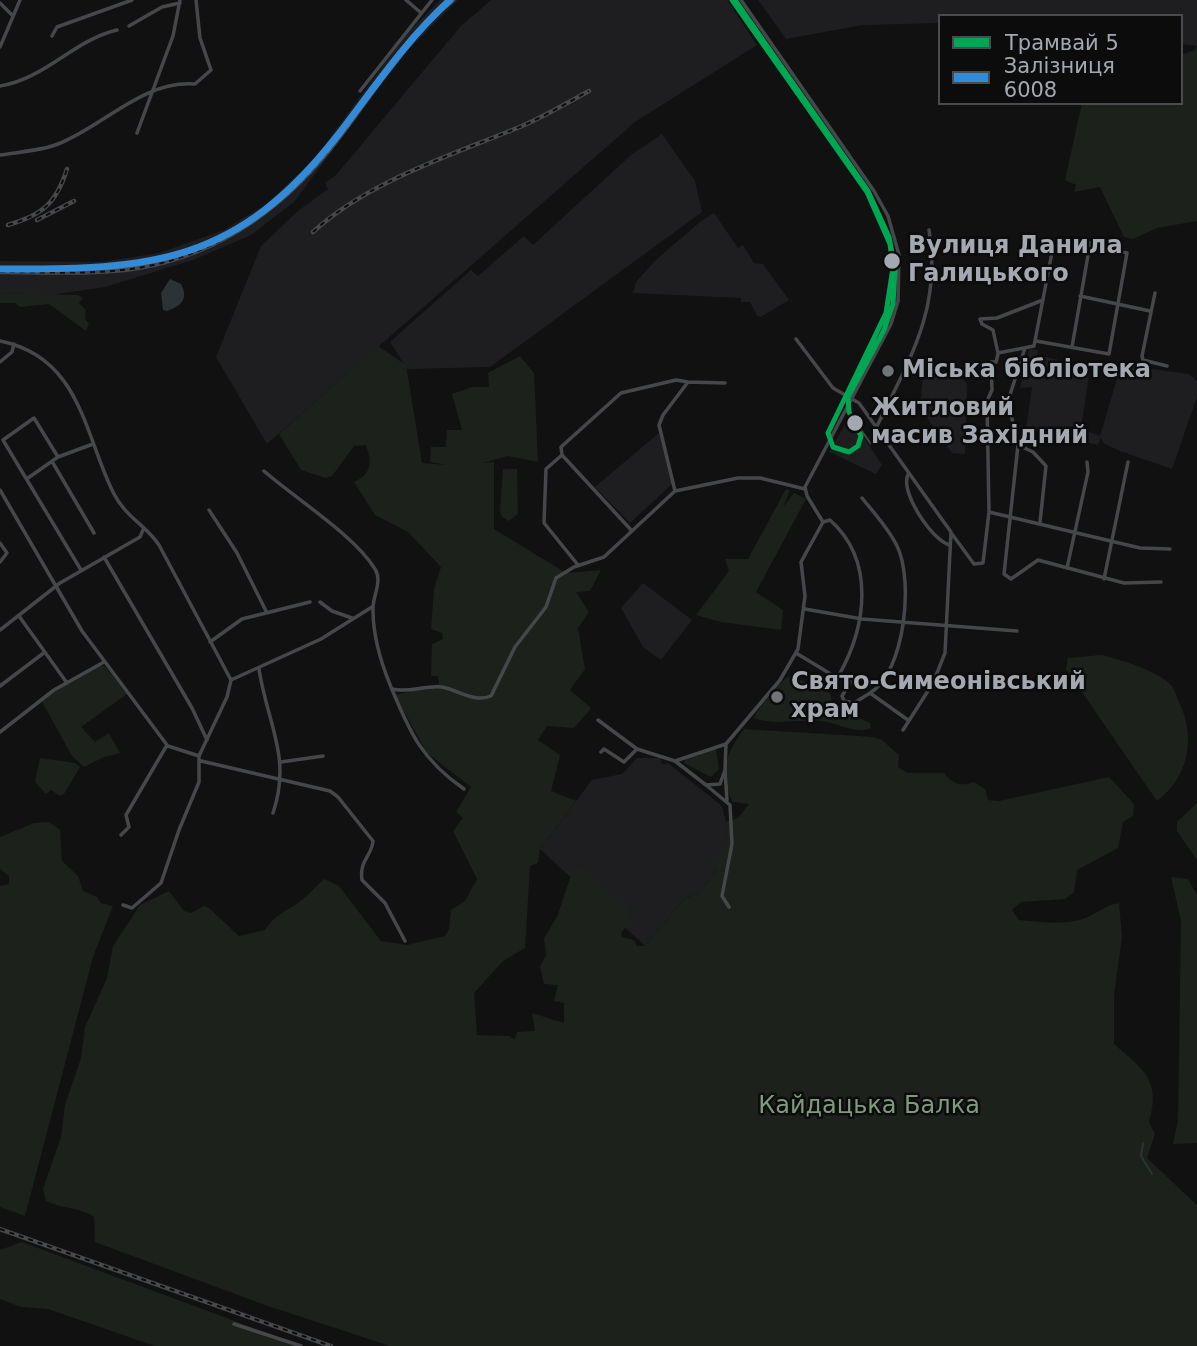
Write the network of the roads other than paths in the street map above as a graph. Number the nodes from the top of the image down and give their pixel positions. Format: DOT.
graph roads {
  1 [pos="20,0"];
  2 [pos="131,0"];
  3 [pos="196,0"];
  4 [pos="406,0"];
  5 [pos="432,0"];
  6 [pos="741,0"];
  7 [pos="180,1"];
  8 [pos="0,3"];
  9 [pos="420,12"];
  10 [pos="13,16"];
  11 [pos="129,26"];
  12 [pos="117,30"];
  13 [pos="52,36"];
  14 [pos="0,47"];
  15 [pos="0,86"];
  16 [pos="151,91"];
  17 [pos="360,91"];
  18 [pos="137,132"];
  19 [pos="0,155"];
  20 [pos="929,230"];
  21 [pos="1090,244"];
  22 [pos="1155,293"];
  23 [pos="1080,296"];
  24 [pos="1043,300"];
  25 [pos="1118,304"];
  26 [pos="1150,311"];
  27 [pos="796,339"];
  28 [pos="0,341"];
  29 [pos="1036,341"];
  30 [pos="14,344"];
  31 [pos="1072,347"];
  32 [pos="1026,348"];
  33 [pos="998,353"];
  34 [pos="0,362"];
  35 [pos="1167,366"];
  36 [pos="688,382"];
  37 [pos="724,383"];
  38 [pos="852,399"];
  39 [pos="876,428"];
  40 [pos="93,444"];
  41 [pos="1018,444"];
  42 [pos="562,454"];
  43 [pos="58,457"];
  44 [pos="1087,461"];
  45 [pos="1128,462"];
  46 [pos="53,463"];
  47 [pos="264,471"];
  48 [pos="909,473"];
  49 [pos="28,478"];
  50 [pos="805,489"];
  51 [pos="0,490"];
  52 [pos="675,491"];
  53 [pos="862,498"];
  54 [pos="209,510"];
  55 [pos="989,512"];
  56 [pos="1009,514"];
  57 [pos="823,522"];
  58 [pos="1040,522"];
  59 [pos="143,530"];
  60 [pos="632,531"];
  61 [pos="951,532"];
  62 [pos="1075,532"];
  63 [pos="94,533"];
  64 [pos="1110,539"];
  65 [pos="0,543"];
  66 [pos="950,545"];
  67 [pos="1170,549"];
  68 [pos="104,557"];
  69 [pos="0,562"];
  70 [pos="580,567"];
  71 [pos="1067,568"];
  72 [pos="81,570"];
  73 [pos="1104,579"];
  74 [pos="1161,582"];
  75 [pos="57,586"];
  76 [pos="310,602"];
  77 [pos="320,602"];
  78 [pos="372,607"];
  79 [pos="805,609"];
  80 [pos="266,611"];
  81 [pos="18,615"];
  82 [pos="352,618"];
  83 [pos="862,619"];
  84 [pos="903,622"];
  85 [pos="948,625"];
  86 [pos="0,630"];
  87 [pos="1017,631"];
  88 [pos="210,642"];
  89 [pos="45,652"];
  90 [pos="796,653"];
  91 [pos="104,662"];
  92 [pos="259,669"];
  93 [pos="839,675"];
  94 [pos="231,680"];
  95 [pos="67,682"];
  96 [pos="0,686"];
  97 [pos="392,689"];
  98 [pos="870,693"];
  99 [pos="598,720"];
  100 [pos="908,720"];
  101 [pos="903,730"];
  102 [pos="0,732"];
  103 [pos="206,740"];
  104 [pos="726,744"];
  105 [pos="167,745"];
  106 [pos="637,749"];
  107 [pos="601,752"];
  108 [pos="323,756"];
  109 [pos="200,758"];
  110 [pos="675,761"];
  111 [pos="281,762"];
  112 [pos="725,771"];
  113 [pos="280,779"];
  114 [pos="706,785"];
  115 [pos="464,789"];
  116 [pos="727,800"];
  117 [pos="273,813"];
  118 [pos="121,835"];
  119 [pos="123,905"];
  120 [pos="729,907"];
  121 [pos="405,941"];
  122 [pos="234,1324"];
  123 [pos="301,1346"];
  1 -- 10 [label="street"];
  2 -- 13 [label="street"];
  3 -- 16 [label="street"];
  4 -- 9 [label="street"];
  5 -- 9 [label="street"];
  6 -- 38 [label="street"];
  7 -- 11 [label="street"];
  7 -- 16 [label="street"];
  8 -- 10 [label="street"];
  9 -- 17 [label="street"];
  10 -- 14 [label="street"];
  12 -- 15 [label="street"];
  16 -- 18 [label="street"];
  16 -- 19 [label="street"];
  20 -- 39 [label="street"];
  21 -- 23 [label="street"];
  21 -- 24 [label="street"];
  21 -- 25 [label="street"];
  22 -- 26 [label="street"];
  23 -- 25 [label="street"];
  23 -- 31 [label="street"];
  24 -- 29 [label="street"];
  24 -- 33 [label="street"];
  25 -- 26 [label="street"];
  25 -- 31 [label="street"];
  26 -- 35 [label="street"];
  27 -- 38 [label="street"];
  28 -- 30 [label="street"];
  29 -- 31 [label="street"];
  29 -- 32 [label="street"];
  30 -- 34 [label="street"];
  30 -- 40 [label="street"];
  32 -- 33 [label="street"];
  32 -- 41 [label="street"];
  33 -- 55 [label="street"];
  36 -- 37 [label="street"];
  36 -- 42 [label="street"];
  36 -- 52 [label="street"];
  38 -- 39 [label="street"];
  38 -- 50 [label="street"];
  39 -- 48 [label="street"];
  40 -- 43 [label="street"];
  40 -- 59 [label="street"];
  41 -- 56 [label="street"];
  41 -- 58 [label="street"];
  42 -- 60 [label="street"];
  42 -- 70 [label="street"];
  43 -- 46 [label="street"];
  43 -- 49 [label="street"];
  44 -- 62 [label="street"];
  45 -- 64 [label="street"];
  46 -- 49 [label="street"];
  46 -- 63 [label="street"];
  47 -- 78 [label="street"];
  48 -- 61 [label="street"];
  48 -- 66 [label="street"];
  49 -- 72 [label="street"];
  50 -- 52 [label="street"];
  50 -- 57 [label="street"];
  51 -- 75 [label="street"];
  52 -- 60 [label="street"];
  53 -- 84 [label="street"];
  54 -- 80 [label="street"];
  55 -- 56 [label="street"];
  55 -- 61 [label="street"];
  56 -- 58 [label="street"];
  56 -- 71 [label="street"];
  57 -- 79 [label="street"];
  57 -- 83 [label="street"];
  58 -- 62 [label="street"];
  59 -- 68 [label="street"];
  59 -- 88 [label="street"];
  60 -- 70 [label="street"];
  61 -- 66 [label="street"];
  62 -- 64 [label="street"];
  62 -- 71 [label="street"];
  64 -- 67 [label="street"];
  64 -- 73 [label="street"];
  65 -- 69 [label="street"];
  66 -- 85 [label="street"];
  68 -- 72 [label="street"];
  68 -- 103 [label="street"];
  70 -- 97 [label="street"];
  71 -- 73 [label="street"];
  72 -- 75 [label="street"];
  73 -- 74 [label="street"];
  75 -- 81 [label="street"];
  75 -- 91 [label="street"];
  76 -- 80 [label="street"];
  77 -- 82 [label="street"];
  78 -- 82 [label="street"];
  78 -- 97 [label="street"];
  79 -- 83 [label="street"];
  79 -- 90 [label="street"];
  80 -- 88 [label="street"];
  81 -- 86 [label="street"];
  81 -- 89 [label="street"];
  82 -- 92 [label="street"];
  83 -- 84 [label="street"];
  83 -- 93 [label="street"];
  84 -- 85 [label="street"];
  84 -- 98 [label="street"];
  85 -- 87 [label="street"];
  85 -- 100 [label="street"];
  88 -- 94 [label="street"];
  89 -- 95 [label="street"];
  89 -- 96 [label="street"];
  90 -- 93 [label="street"];
  90 -- 104 [label="street"];
  91 -- 95 [label="street"];
  91 -- 105 [label="street"];
  92 -- 94 [label="street"];
  92 -- 111 [label="street"];
  93 -- 98 [label="street"];
  94 -- 103 [label="street"];
  95 -- 102 [label="street"];
  97 -- 115 [label="street"];
  98 -- 100 [label="street"];
  99 -- 106 [label="street"];
  100 -- 101 [label="street"];
  103 -- 109 [label="street"];
  104 -- 110 [label="street"];
  104 -- 112 [label="street"];
  105 -- 109 [label="street"];
  105 -- 118 [label="street"];
  106 -- 107 [label="street"];
  106 -- 110 [label="street"];
  108 -- 111 [label="street"];
  109 -- 113 [label="street"];
  109 -- 119 [label="street"];
  110 -- 114 [label="street"];
  111 -- 113 [label="street"];
  112 -- 114 [label="street"];
  112 -- 116 [label="street"];
  113 -- 117 [label="street"];
  113 -- 121 [label="street"];
  114 -- 116 [label="street"];
  116 -- 120 [label="street"];
  122 -- 123 [label="street"];
}
